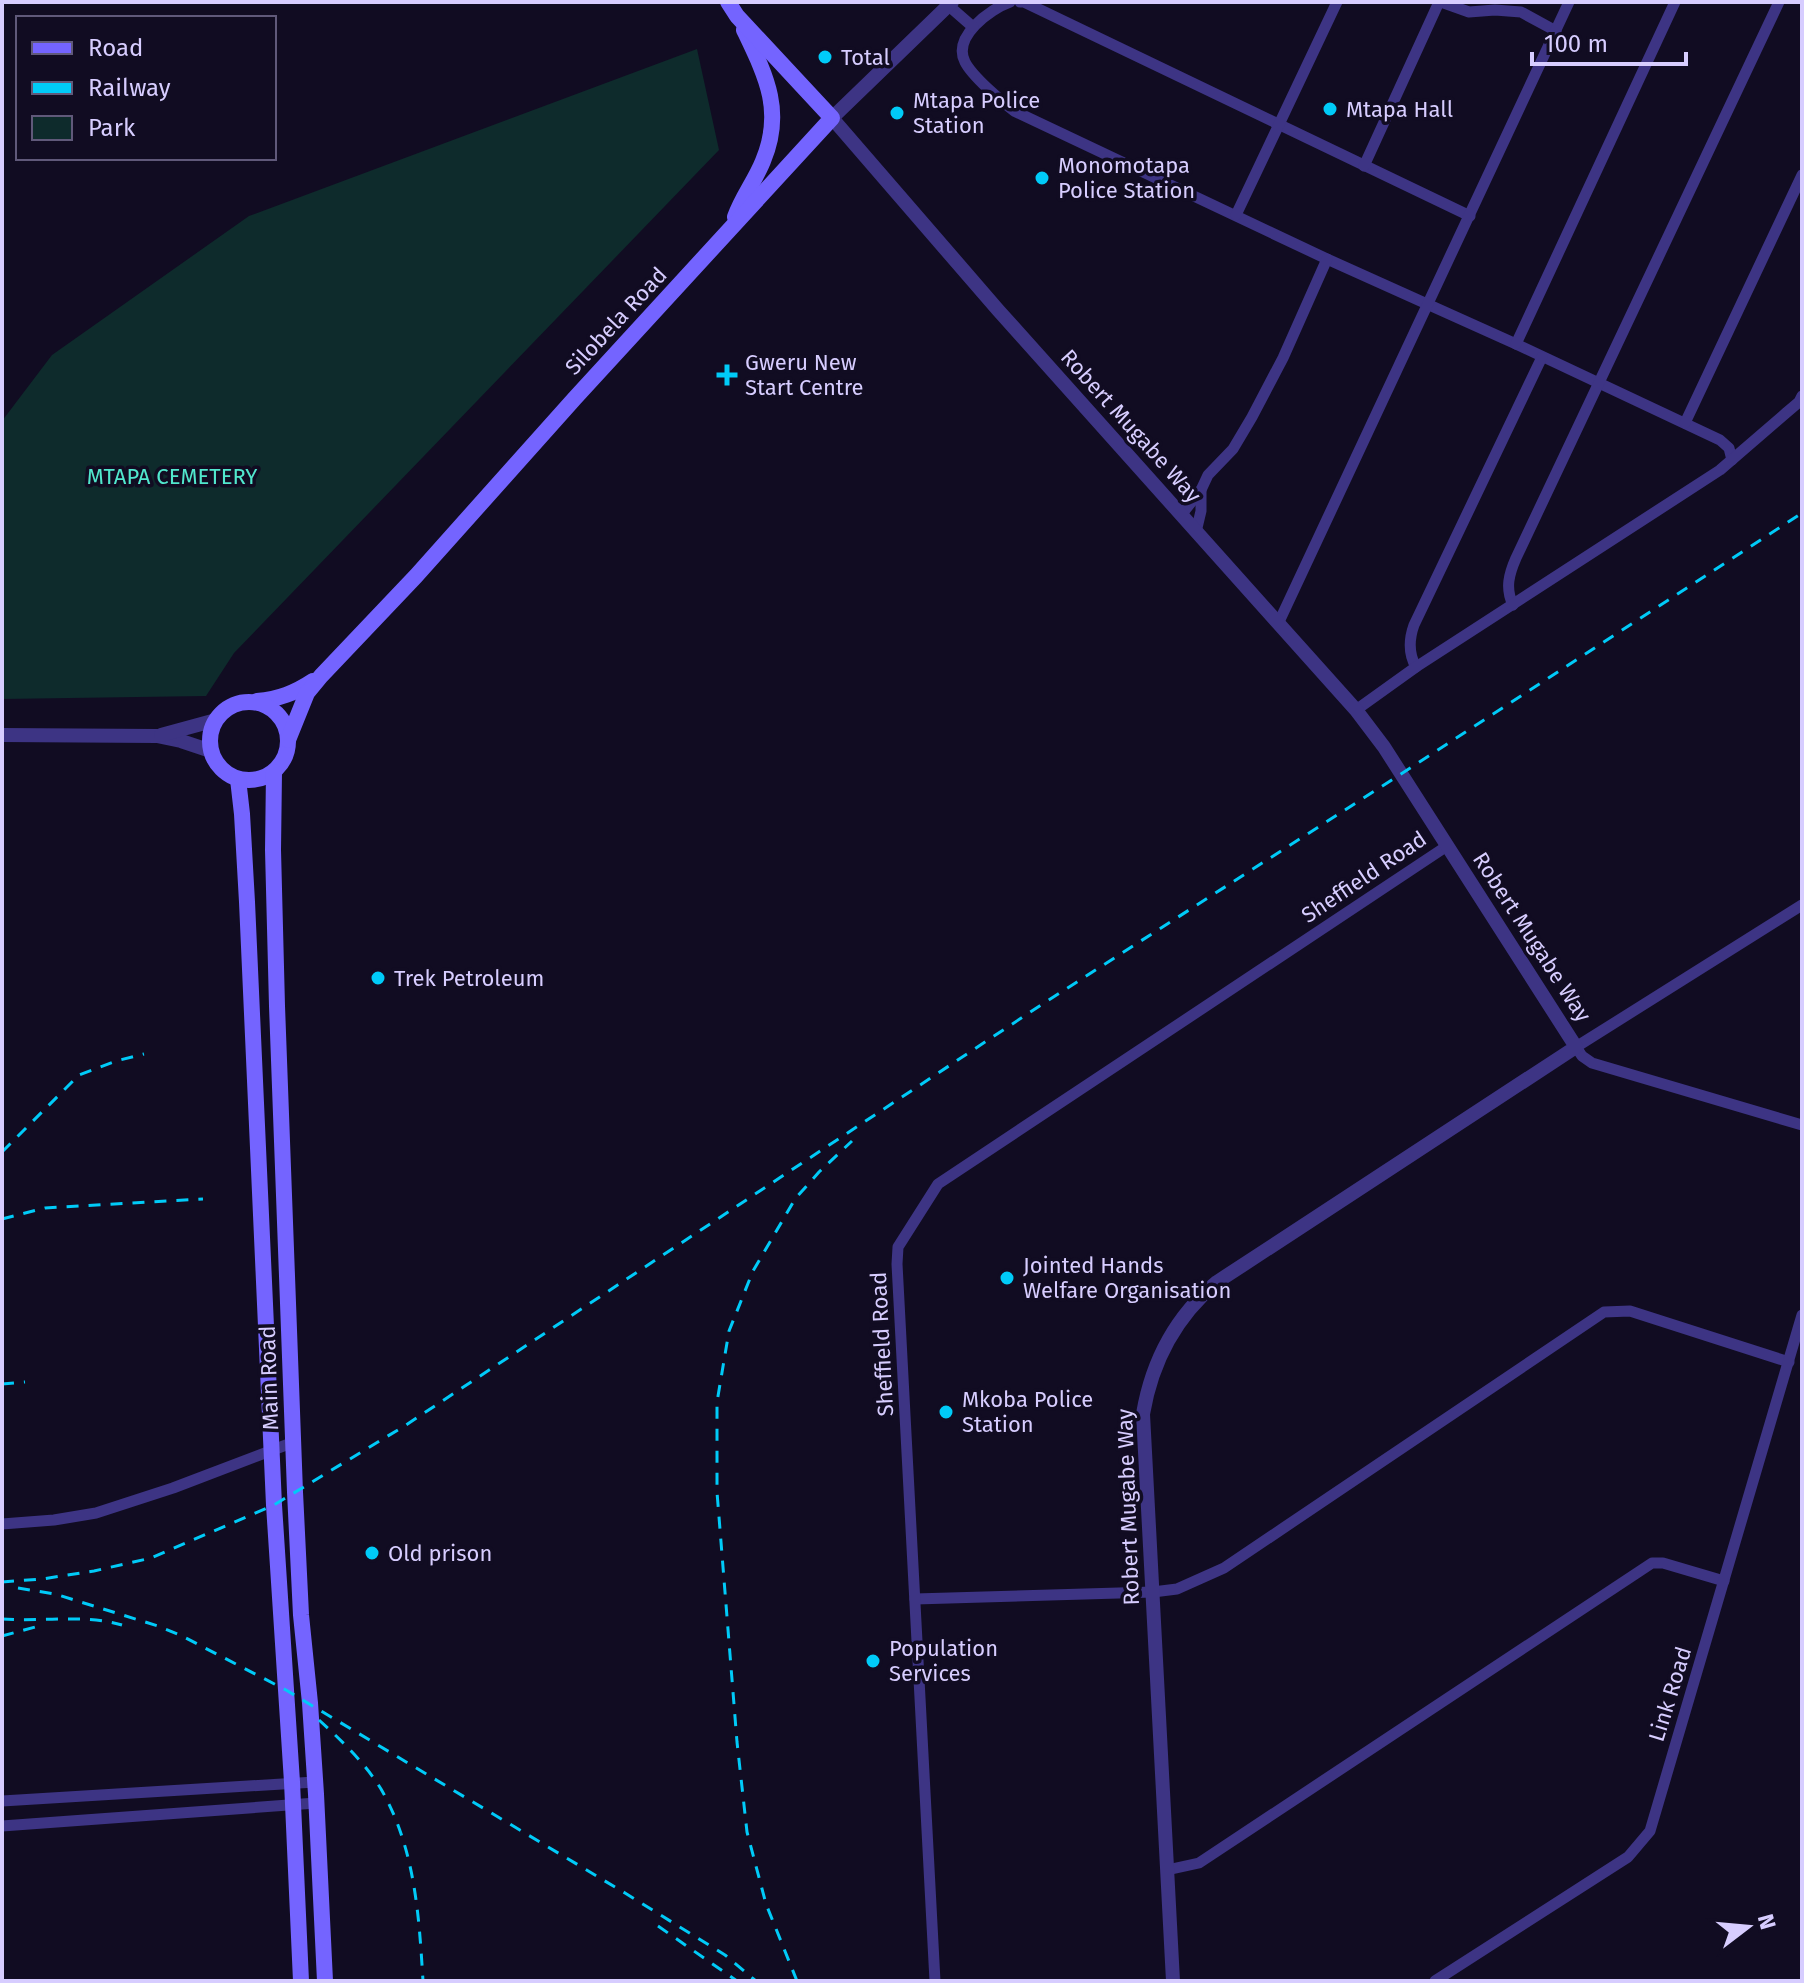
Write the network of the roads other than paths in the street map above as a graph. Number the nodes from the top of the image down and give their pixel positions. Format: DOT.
graph roads {
  1 [pos="1010,2"];
  2 [pos="1020,2"];
  3 [pos="1337,2"];
  4 [pos="1440,2"];
  5 [pos="1569,2"];
  6 [pos="1675,2"];
  7 [pos="1779,2"];
  8 [pos="950,4"];
  9 [pos="732,9"];
  10 [pos="973,27"];
  11 [pos="1556,31"];
  12 [pos="832,118"];
  13 [pos="1280,125"];
  14 [pos="1364,166"];
  15 [pos="1802,175"];
  16 [pos="1236,215"];
  17 [pos="1470,216"];
  18 [pos="732,227"];
  19 [pos="1327,259"];
  20 [pos="1429,304"];
  21 [pos="1516,344"];
  22 [pos="1542,357"];
  23 [pos="1598,383"];
  24 [pos="1802,396"];
  25 [pos="1685,423"];
  26 [pos="1732,460"];
  27 [pos="1201,490"];
  28 [pos="1181,515"];
  29 [pos="1196,532"];
  30 [pos="1513,605"];
  31 [pos="1278,624"];
  32 [pos="1416,667"];
  33 [pos="321,676"];
  34 [pos="252,702"];
  35 [pos="1356,710"];
  36 [pos="216,720"];
  37 [pos="2,735"];
  38 [pos="157,736"];
  39 [pos="288,740"];
  40 [pos="211,751"];
  41 [pos="274,772"];
  42 [pos="238,779"];
  43 [pos="1447,846"];
  44 [pos="1802,905"];
  45 [pos="1576,1047"];
  46 [pos="1802,1125"];
  47 [pos="287,1265"];
  48 [pos="264,1267"];
  49 [pos="1802,1315"];
  50 [pos="1789,1362"];
  51 [pos="294,1442"];
  52 [pos="272,1451"];
  53 [pos="2,1524"];
  54 [pos="1724,1581"];
  55 [pos="1153,1592"];
  56 [pos="915,1599"];
  57 [pos="292,1782"];
  58 [pos="315,1782"];
  59 [pos="98,1796"];
  60 [pos="2,1801"];
  61 [pos="316,1803"];
  62 [pos="293,1804"];
  63 [pos="99,1819"];
  64 [pos="2,1826"];
  65 [pos="1167,1870"];
  66 [pos="300,1948"];
  67 [pos="323,1949"];
  68 [pos="301,1981"];
  69 [pos="325,1981"];
  70 [pos="935,1981"];
  71 [pos="1173,1981"];
  72 [pos="1435,1981"];
  1 -- 10 [label="street"];
  2 -- 13 [label="street"];
  3 -- 13 [label="street"];
  4 -- 11 [label="street"];
  4 -- 14 [label="street"];
  5 -- 11 [label="street"];
  6 -- 21 [label="street"];
  7 -- 23 [label="street"];
  8 -- 10 [label="street"];
  8 -- 12 [label="street, Silobela Road"];
  9 -- 12 [label="main road"];
  9 -- 18 [label="main road"];
  10 -- 16 [label="street"];
  11 -- 17 [label="street"];
  12 -- 18 [label="main road, Silobela Road"];
  12 -- 28 [label="street, Robert Mugabe Way"];
  13 -- 14 [label="street"];
  13 -- 16 [label="street"];
  14 -- 17 [label="street"];
  15 -- 25 [label="street"];
  16 -- 19 [label="street"];
  17 -- 20 [label="street"];
  18 -- 33 [label="main road, Silobela Road"];
  19 -- 20 [label="street"];
  19 -- 27 [label="street"];
  20 -- 21 [label="street"];
  20 -- 31 [label="street"];
  21 -- 22 [label="street"];
  22 -- 23 [label="street"];
  22 -- 32 [label="street"];
  23 -- 25 [label="street"];
  23 -- 30 [label="street"];
  24 -- 26 [label="street"];
  25 -- 26 [label="street"];
  26 -- 30 [label="street"];
  27 -- 28 [label="street"];
  27 -- 29 [label="street"];
  28 -- 29 [label="street, Robert Mugabe Way"];
  29 -- 31 [label="street, Robert Mugabe Way"];
  30 -- 32 [label="street"];
  31 -- 35 [label="street, Robert Mugabe Way"];
  32 -- 35 [label="street"];
  33 -- 34 [label="main road, Silobela Road"];
  33 -- 39 [label="main road, Silobela Road"];
  34 -- 36 [label="main road"];
  34 -- 39 [label="main road"];
  35 -- 43 [label="street, Robert Mugabe Way"];
  36 -- 38 [label="street"];
  36 -- 40 [label="main road"];
  37 -- 38 [label="street"];
  38 -- 40 [label="street"];
  39 -- 41 [label="main road"];
  40 -- 42 [label="main road"];
  41 -- 42 [label="main road"];
  41 -- 47 [label="main road, Main Road"];
  42 -- 48 [label="main road, Main Road"];
  43 -- 45 [label="street, Robert Mugabe Way"];
  43 -- 56 [label="street, Sheffield Road"];
  44 -- 45 [label="street"];
  45 -- 46 [label="street"];
  45 -- 55 [label="street, Robert Mugabe Way"];
  47 -- 48 [label="main road"];
  47 -- 51 [label="main road, Main Road"];
  48 -- 52 [label="main road, Main Road"];
  49 -- 50 [label="street, Link Road"];
  50 -- 54 [label="street, Link Road"];
  50 -- 55 [label="street"];
  51 -- 52 [label="street"];
  51 -- 58 [label="main road, Main Road"];
  52 -- 53 [label="street"];
  52 -- 57 [label="main road, Main Road"];
  54 -- 65 [label="street"];
  54 -- 72 [label="street, Link Road"];
  55 -- 56 [label="street"];
  55 -- 65 [label="street, Robert Mugabe Way"];
  56 -- 70 [label="street, Sheffield Road"];
  57 -- 58 [label="street"];
  57 -- 59 [label="street"];
  57 -- 62 [label="main road, Main Road"];
  58 -- 61 [label="main road, Main Road"];
  59 -- 60 [label="street"];
  59 -- 63 [label="street"];
  61 -- 62 [label="street"];
  61 -- 67 [label="main road, Main Road"];
  62 -- 63 [label="street"];
  62 -- 66 [label="main road, Main Road"];
  63 -- 64 [label="street"];
  65 -- 71 [label="street, Robert Mugabe Way"];
  66 -- 67 [label="main road"];
  66 -- 68 [label="main road, Main Road"];
  67 -- 69 [label="main road, Main Road"];
}
